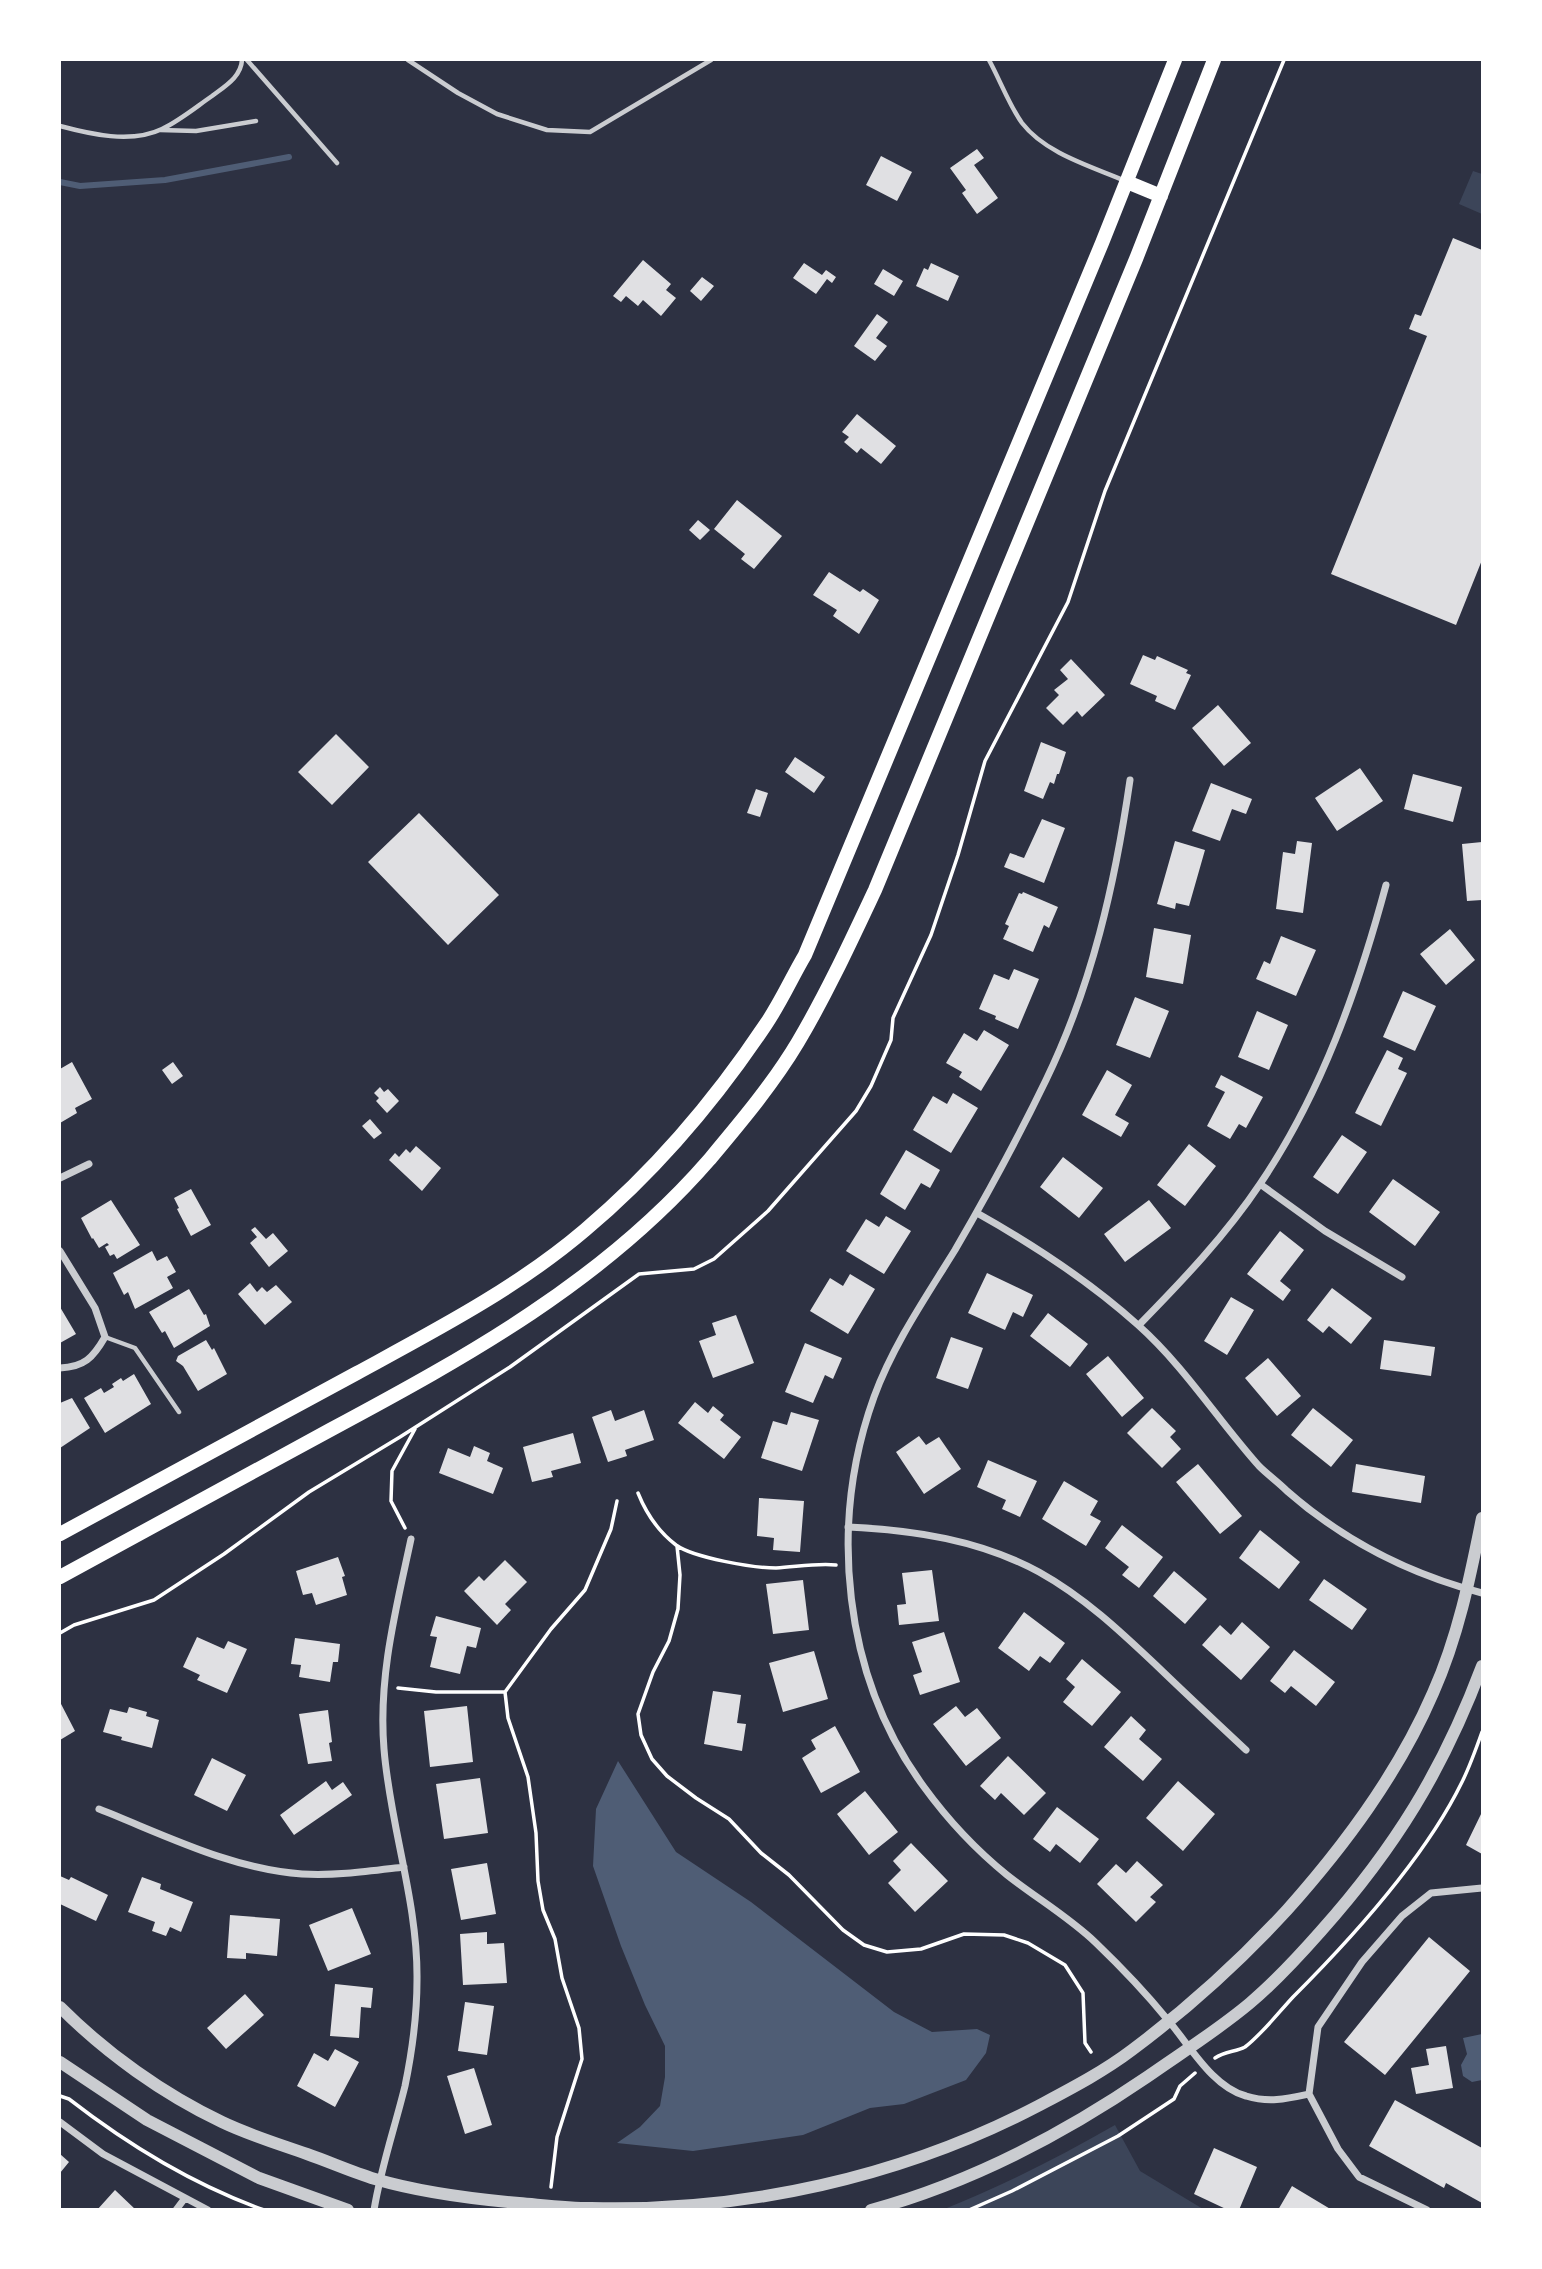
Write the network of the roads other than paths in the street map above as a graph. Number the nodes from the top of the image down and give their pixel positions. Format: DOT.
graph roads {
  1 [pos="244,60"];
  2 [pos="408,60"];
  3 [pos="711,60"];
  4 [pos="989,60"];
  5 [pos="1175,60"];
  6 [pos="1214,60"];
  7 [pos="256,121"];
  8 [pos="60,126"];
  9 [pos="160,130"];
  10 [pos="337,163"];
  11 [pos="1127,182"];
  12 [pos="1161,196"];
  13 [pos="1130,780"];
  14 [pos="1386,885"];
  15 [pos="89,1164"];
  16 [pos="60,1178"];
  17 [pos="1260,1184"];
  18 [pos="977,1213"];
  19 [pos="60,1251"];
  20 [pos="1402,1277"];
  21 [pos="1139,1325"];
  22 [pos="104,1337"];
  23 [pos="60,1368"];
  24 [pos="179,1412"];
  25 [pos="1482,1518"];
  26 [pos="848,1527"];
  27 [pos="60,1534"];
  28 [pos="411,1539"];
  29 [pos="60,1577"];
  30 [pos="1468,1589"];
  31 [pos="1482,1593"];
  32 [pos="1482,1666"];
  33 [pos="1246,1750"];
  34 [pos="99,1809"];
  35 [pos="404,1867"];
  36 [pos="1482,1888"];
  37 [pos="60,2007"];
  38 [pos="1168,2020"];
  39 [pos="1190,2047"];
  40 [pos="60,2062"];
  41 [pos="1308,2094"];
  42 [pos="60,2122"];
  43 [pos="379,2180"];
  44 [pos="185,2199"];
  45 [pos="176,2210"];
  46 [pos="208,2210"];
  47 [pos="348,2210"];
  48 [pos="374,2210"];
  49 [pos="871,2210"];
  50 [pos="1427,2210"];
  1 -- 9 [label="lane"];
  1 -- 10 [label="lane"];
  2 -- 3 [label="lane"];
  4 -- 11 [label="lane"];
  5 -- 11 [label="main road"];
  6 -- 12 [label="main road"];
  7 -- 9 [label="lane"];
  8 -- 9 [label="lane"];
  11 -- 12 [label="main road"];
  11 -- 27 [label="main road"];
  12 -- 29 [label="main road"];
  13 -- 18 [label="street"];
  14 -- 17 [label="street"];
  15 -- 16 [label="street"];
  17 -- 20 [label="street"];
  17 -- 21 [label="street"];
  18 -- 21 [label="street"];
  18 -- 26 [label="street"];
  19 -- 22 [label="street"];
  21 -- 30 [label="street"];
  22 -- 23 [label="street"];
  22 -- 24 [label="lane"];
  25 -- 30 [label="street"];
  26 -- 33 [label="street"];
  26 -- 38 [label="street"];
  28 -- 35 [label="street"];
  30 -- 31 [label="street"];
  30 -- 38 [label="street"];
  32 -- 39 [label="street"];
  34 -- 35 [label="street"];
  35 -- 43 [label="street"];
  36 -- 41 [label="street"];
  37 -- 43 [label="street"];
  38 -- 39 [label="street"];
  38 -- 43 [label="street"];
  39 -- 41 [label="street"];
  39 -- 49 [label="street"];
  40 -- 47 [label="street"];
  41 -- 50 [label="street"];
  42 -- 44 [label="street"];
  43 -- 48 [label="street"];
  44 -- 45 [label="street"];
  44 -- 46 [label="street"];
}
